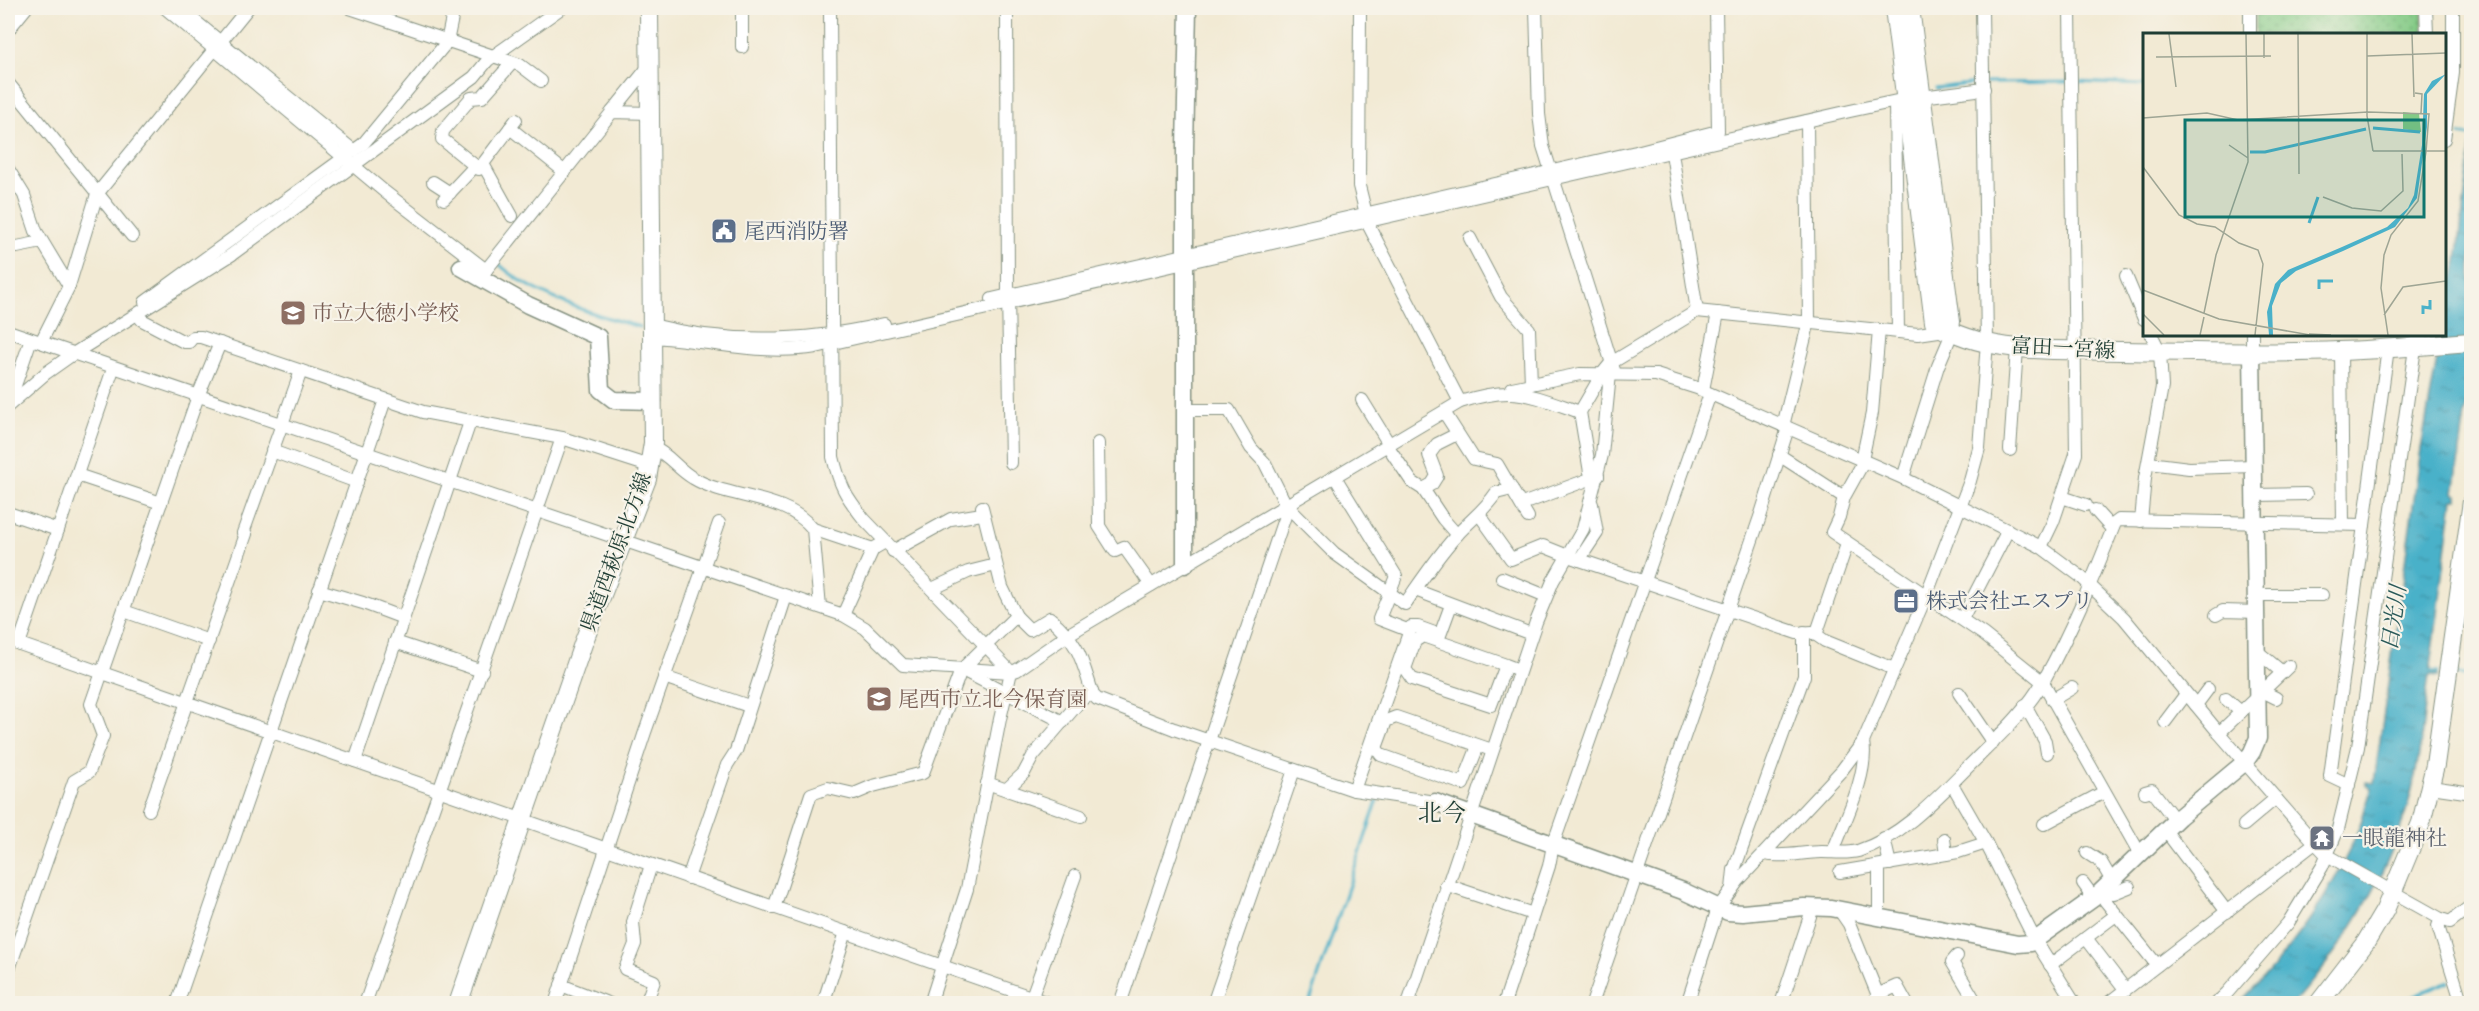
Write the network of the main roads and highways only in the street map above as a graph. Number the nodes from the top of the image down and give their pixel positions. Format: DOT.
graph roads {
  1 [pos="649,8"];
  2 [pos="1894,8"];
  3 [pos="1910,8"];
  4 [pos="1907,100"];
  5 [pos="2419,342"];
  6 [pos="2472,342"];
  7 [pos="2472,501"];
  8 [pos="458,1004"];
  9 [pos="2318,1004"];
  1 -- 8 [label="main road, 県道西萩原北方線"];
  2 -- 4 [label="main road"];
  3 -- 4 [label="main road"];
  4 -- 5 [label="main road, 富田一宮線"];
  5 -- 6 [label="main road, 富田一宮線"];
  7 -- 9 [label="main road"];
}
